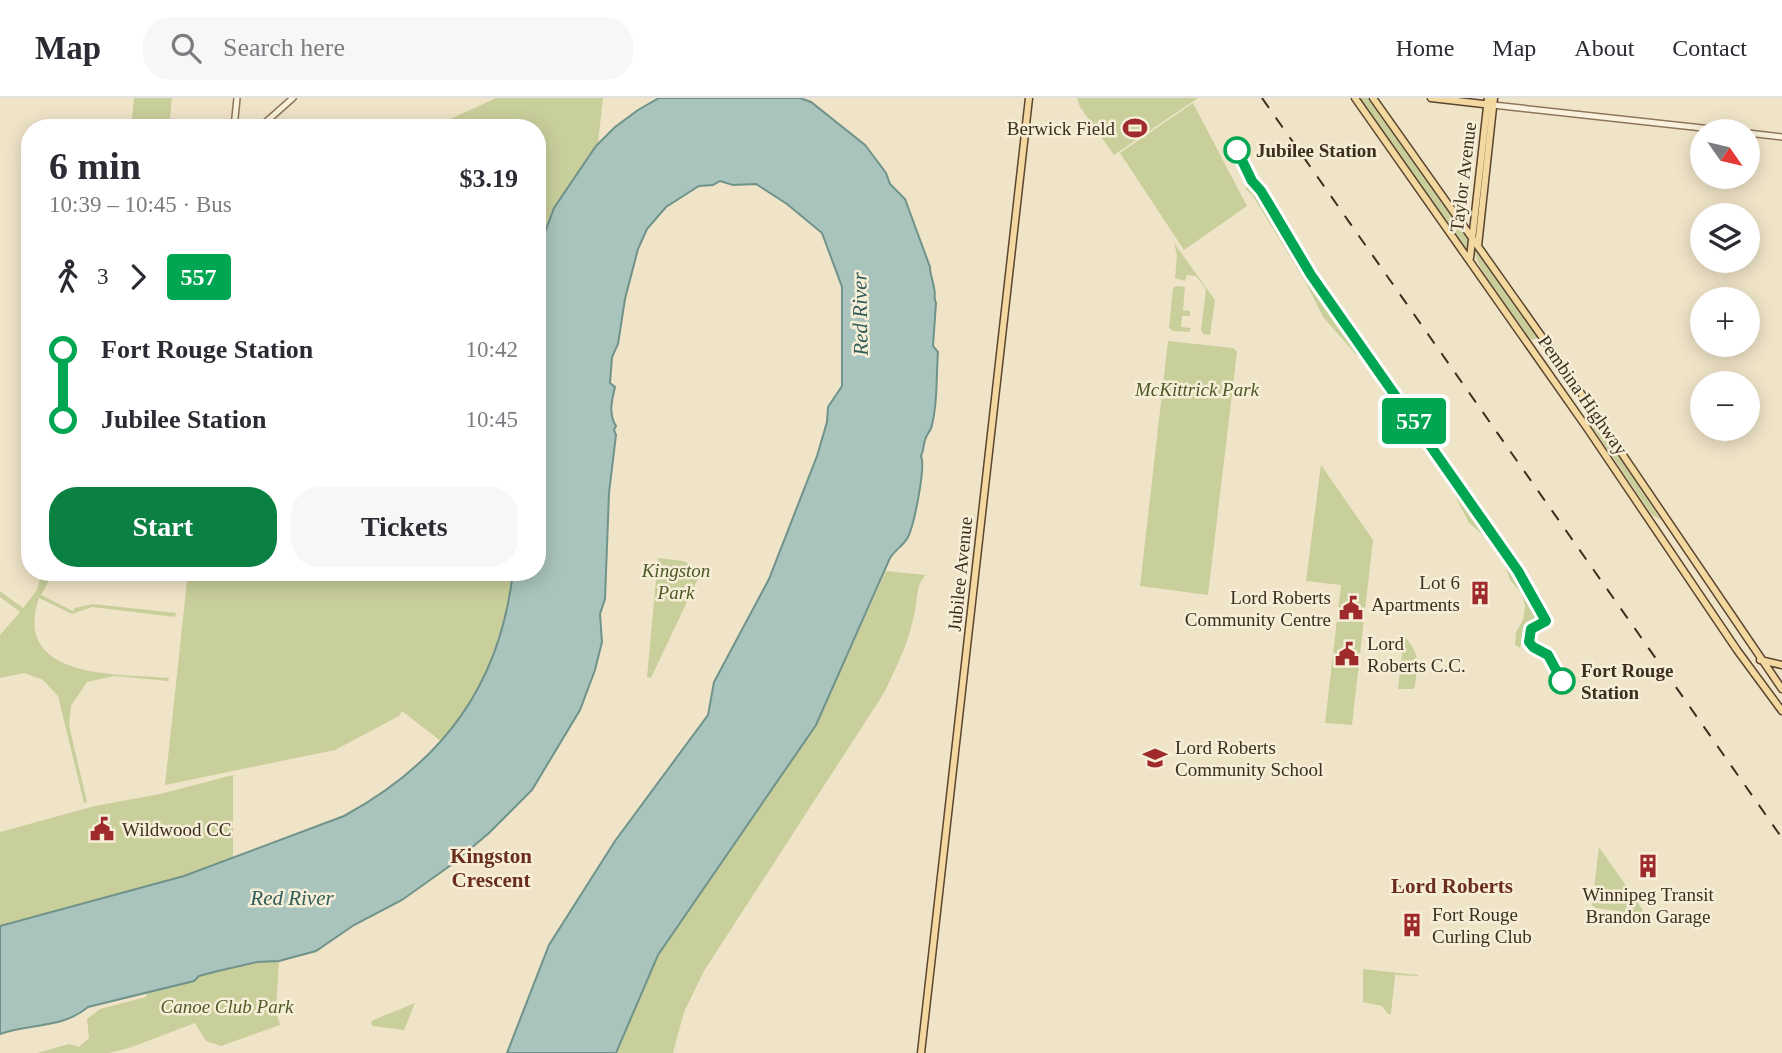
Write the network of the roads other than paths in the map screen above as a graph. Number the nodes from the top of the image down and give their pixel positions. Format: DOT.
graph roads {
  1 [pos="237,98"];
  2 [pos="293,98"];
  3 [pos="1029,98"];
  4 [pos="1355,98"];
  5 [pos="1373,98"];
  6 [pos="1431,98"];
  7 [pos="1491,101"];
  8 [pos="236,119"];
  9 [pos="269,119"];
  10 [pos="1690,126"];
  11 [pos="1760,134"];
  12 [pos="1782,137"];
  13 [pos="1471,235"];
  14 [pos="1478,246"];
  15 [pos="1470,260"];
  16 [pos="1760,659"];
  17 [pos="1782,666"];
  18 [pos="1781,687"];
  19 [pos="1770,697"];
  20 [pos="1782,711"];
  21 [pos="921,1053"];
  1 -- 8 [label="street"];
  2 -- 9 [label="street"];
  3 -- 21 [label="main road, Jubilee Avenue"];
  4 -- 15 [label="main road, Pembina Highway"];
  5 -- 13 [label="main road, Pembina Highway"];
  6 -- 7 [label="main road"];
  7 -- 10 [label="street"];
  7 -- 13 [label="main road, Taylor Avenue"];
  7 -- 14 [label="main road, Taylor Avenue"];
  11 -- 12 [label="street"];
  13 -- 14 [label="main road, Pembina Highway"];
  13 -- 15 [label="main road, Taylor Avenue"];
  14 -- 16 [label="main road, Pembina Highway"];
  15 -- 19 [label="main road, Pembina Highway"];
  16 -- 17 [label="main road"];
  16 -- 18 [label="main road, Pembina Highway"];
  18 -- 19 [label="main road"];
  19 -- 20 [label="main road, Pembina Highway"];
}
